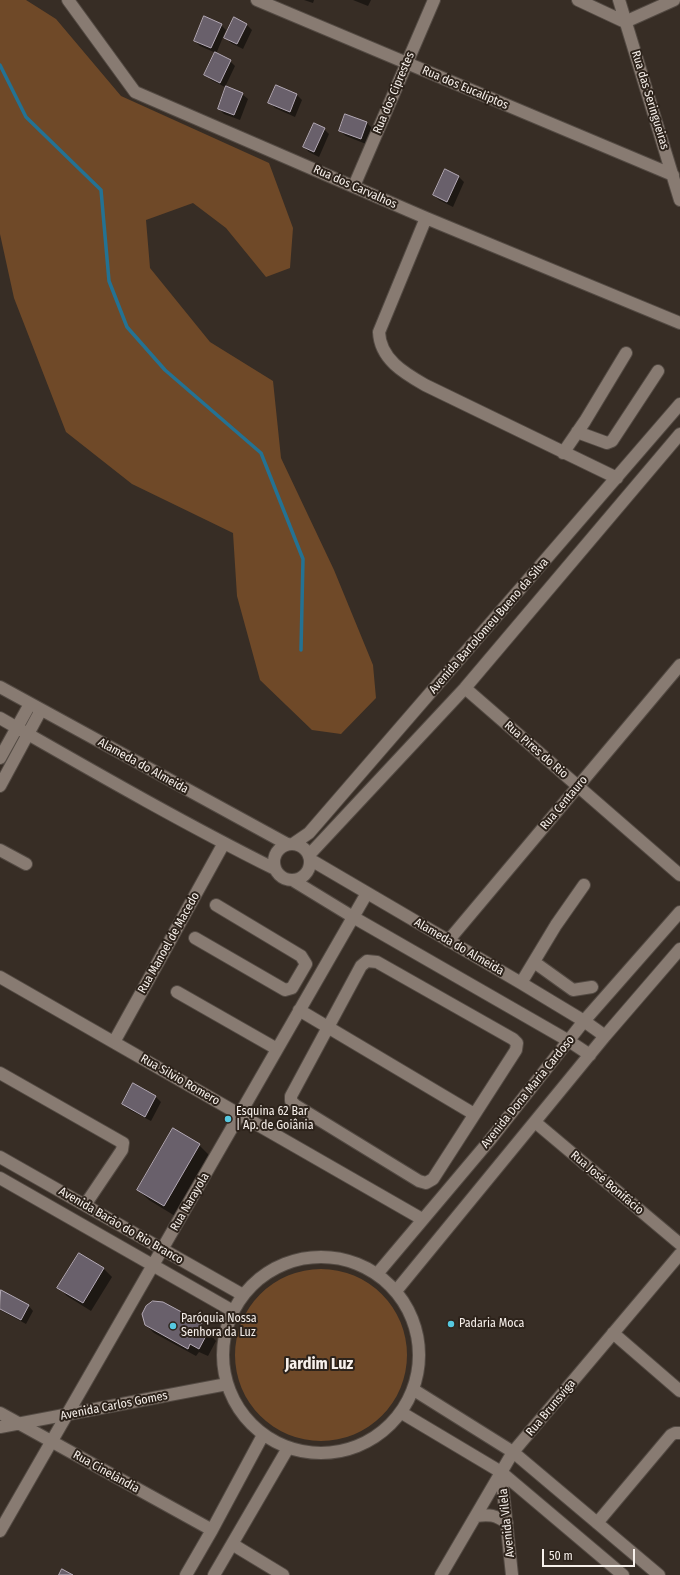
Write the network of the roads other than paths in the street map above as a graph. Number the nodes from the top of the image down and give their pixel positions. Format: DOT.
graph roads {
  1 [pos="68,0"];
  2 [pos="256,0"];
  3 [pos="434,0"];
  4 [pos="578,0"];
  5 [pos="619,0"];
  6 [pos="674,0"];
  7 [pos="625,22"];
  8 [pos="407,63"];
  9 [pos="673,175"];
  10 [pos="354,186"];
  11 [pos="680,200"];
  12 [pos="426,218"];
  13 [pos="680,323"];
  14 [pos="626,352"];
  15 [pos="658,371"];
  16 [pos="680,404"];
  17 [pos="577,432"];
  18 [pos="680,434"];
  19 [pos="563,453"];
  20 [pos="617,478"];
  21 [pos="680,665"];
  22 [pos="0,687"];
  23 [pos="465,688"];
  24 [pos="30,704"];
  25 [pos="41,710"];
  26 [pos="0,718"];
  27 [pos="23,731"];
  28 [pos="0,758"];
  29 [pos="0,786"];
  30 [pos="579,787"];
  31 [pos="224,844"];
  32 [pos="290,844"];
  33 [pos="0,850"];
  34 [pos="310,858"];
  35 [pos="26,864"];
  36 [pos="275,869"];
  37 [pos="680,875"];
  38 [pos="294,881"];
  39 [pos="584,885"];
  40 [pos="367,893"];
  41 [pos="216,905"];
  42 [pos="680,912"];
  43 [pos="353,917"];
  44 [pos="195,938"];
  45 [pos="448,941"];
  46 [pos="680,948"];
  47 [pos="534,962"];
  48 [pos="0,977"];
  49 [pos="298,977"];
  50 [pos="521,983"];
  51 [pos="314,985"];
  52 [pos="592,987"];
  53 [pos="177,992"];
  54 [pos="299,1010"];
  55 [pos="584,1021"];
  56 [pos="329,1026"];
  57 [pos="605,1036"];
  58 [pos="569,1041"];
  59 [pos="114,1042"];
  60 [pos="277,1049"];
  61 [pos="590,1055"];
  62 [pos="0,1073"];
  63 [pos="474,1114"];
  64 [pos="240,1115"];
  65 [pos="535,1122"];
  66 [pos="0,1157"];
  67 [pos="0,1178"];
  68 [pos="85,1205"];
  69 [pos="422,1219"];
  70 [pos="680,1244"];
  71 [pos="163,1250"];
  72 [pos="680,1254"];
  73 [pos="153,1266"];
  74 [pos="377,1274"];
  75 [pos="396,1291"];
  76 [pos="243,1295"];
  77 [pos="233,1311"];
  78 [pos="613,1333"];
  79 [pos="227,1384"];
  80 [pos="414,1390"];
  81 [pos="680,1391"];
  82 [pos="0,1413"];
  83 [pos="402,1413"];
  84 [pos="67,1414"];
  85 [pos="19,1424"];
  86 [pos="0,1427"];
  87 [pos="680,1434"];
  88 [pos="263,1435"];
  89 [pos="51,1442"];
  90 [pos="288,1448"];
  91 [pos="513,1452"];
  92 [pos="501,1472"];
  93 [pos="476,1516"];
  94 [pos="507,1523"];
  95 [pos="597,1523"];
  96 [pos="0,1530"];
  97 [pos="212,1530"];
  98 [pos="232,1544"];
  99 [pos="186,1575"];
  100 [pos="214,1575"];
  101 [pos="283,1575"];
  102 [pos="441,1575"];
  103 [pos="512,1575"];
  104 [pos="622,1575"];
  105 [pos="659,1575"];
  1 -- 10 [label="street, Rua dos Carvalhos"];
  2 -- 8 [label="street, Rua dos Eucaliptos"];
  3 -- 8 [label="street, Rua dos Ciprestes"];
  4 -- 7 [label="street"];
  5 -- 7 [label="street, Rua das Seringueiras"];
  6 -- 7 [label="street"];
  7 -- 9 [label="street, Rua das Seringueiras"];
  8 -- 9 [label="street, Rua dos Eucaliptos"];
  8 -- 10 [label="street, Rua dos Ciprestes"];
  9 -- 11 [label="street, Rua das Seringueiras"];
  10 -- 12 [label="street, Rua dos Carvalhos"];
  12 -- 13 [label="street, Rua dos Carvalhos"];
  12 -- 19 [label="street"];
  14 -- 17 [label="street"];
  15 -- 17 [label="street"];
  16 -- 20 [label="street, Avenida Bartolomeu Bueno da Silva"];
  17 -- 19 [label="street"];
  18 -- 23 [label="street, Avenida Bartolomeu Bueno da Silva"];
  19 -- 20 [label="street"];
  20 -- 32 [label="street, Avenida Bartolomeu Bueno da Silva"];
  21 -- 30 [label="street, Rua Centauro"];
  22 -- 24 [label="street, Alameda do Almeida"];
  23 -- 30 [label="street, Rua Pires do Rio"];
  23 -- 34 [label="street, Avenida Bartolomeu Bueno da Silva"];
  24 -- 25 [label="street, Alameda do Almeida"];
  24 -- 27 [label="street"];
  25 -- 27 [label="street"];
  25 -- 32 [label="street, Alameda do Almeida"];
  26 -- 27 [label="street"];
  27 -- 28 [label="street"];
  27 -- 29 [label="street"];
  27 -- 31 [label="street"];
  30 -- 37 [label="street, Rua Pires do Rio"];
  30 -- 45 [label="street, Rua Centauro"];
  31 -- 36 [label="street"];
  31 -- 59 [label="street, Rua Manoel de Macedo"];
  32 -- 34 [label="street"];
  32 -- 36 [label="street"];
  33 -- 35 [label="street"];
  34 -- 38 [label="street"];
  34 -- 40 [label="street, Alameda do Almeida"];
  36 -- 38 [label="street"];
  38 -- 43 [label="street"];
  39 -- 47 [label="street"];
  40 -- 43 [label="street, Rua Narayola"];
  40 -- 45 [label="street, Alameda do Almeida"];
  41 -- 49 [label="street"];
  42 -- 55 [label="street, Avenida Dona Maria Cardoso"];
  43 -- 51 [label="street, Rua Narayola"];
  43 -- 58 [label="street"];
  44 -- 49 [label="street"];
  45 -- 50 [label="street, Alameda do Almeida"];
  46 -- 57 [label="street, Avenida Dona Maria Cardoso"];
  47 -- 50 [label="street"];
  47 -- 52 [label="street"];
  48 -- 59 [label="street, Rua Silvio Romero"];
  49 -- 51 [label="street"];
  50 -- 55 [label="street, Alameda do Almeida"];
  51 -- 54 [label="street, Rua Narayola"];
  53 -- 60 [label="street"];
  54 -- 56 [label="street"];
  54 -- 60 [label="street, Rua Narayola"];
  55 -- 57 [label="street, Alameda do Almeida"];
  55 -- 58 [label="street, Avenida Dona Maria Cardoso"];
  56 -- 63 [label="street"];
  56 -- 63 [label="street"];
  56 -- 63 [label="street"];
  57 -- 61 [label="street, Avenida Dona Maria Cardoso"];
  58 -- 61 [label="street"];
  58 -- 69 [label="street, Avenida Dona Maria Cardoso"];
  59 -- 64 [label="street, Rua Silvio Romero"];
  60 -- 64 [label="street, Rua Narayola"];
  61 -- 65 [label="street, Avenida Dona Maria Cardoso"];
  62 -- 68 [label="street"];
  64 -- 69 [label="street, Rua Silvio Romero"];
  64 -- 71 [label="street, Rua Narayola"];
  65 -- 70 [label="street, Rua José Bonifácio"];
  65 -- 75 [label="street, Avenida Dona Maria Cardoso"];
  66 -- 68 [label="street, Avenida Barão do Rio Branco"];
  67 -- 73 [label="street, Avenida Barão do Rio Branco"];
  68 -- 71 [label="street, Avenida Barão do Rio Branco"];
  69 -- 74 [label="street, Avenida Dona Maria Cardoso"];
  71 -- 73 [label="street, Rua Narayola"];
  71 -- 76 [label="street, Avenida Barão do Rio Branco"];
  72 -- 78 [label="street, Rua Brunsviga"];
  73 -- 77 [label="street, Avenida Barão do Rio Branco"];
  73 -- 84 [label="street, Rua Narayola"];
  74 -- 75 [label="street"];
  74 -- 76 [label="street"];
  75 -- 80 [label="street"];
  76 -- 77 [label="street"];
  77 -- 79 [label="street"];
  78 -- 81 [label="street"];
  78 -- 91 [label="street, Rua Brunsviga"];
  79 -- 84 [label="street, Avenida Carlos Gomes"];
  79 -- 88 [label="street"];
  80 -- 83 [label="street"];
  80 -- 91 [label="street"];
  82 -- 85 [label="street, Rua Cinelândia"];
  83 -- 90 [label="street"];
  83 -- 92 [label="street"];
  84 -- 85 [label="street, Avenida Carlos Gomes"];
  84 -- 89 [label="street, Rua Narayola"];
  85 -- 86 [label="street, Avenida Carlos Gomes"];
  85 -- 89 [label="street, Rua Cinelândia"];
  87 -- 95 [label="street"];
  88 -- 90 [label="street"];
  88 -- 97 [label="street"];
  89 -- 96 [label="street, Rua Narayola"];
  89 -- 97 [label="street, Rua Cinelândia"];
  90 -- 98 [label="street"];
  91 -- 92 [label="street, Rua Brunsviga"];
  91 -- 95 [label="street"];
  92 -- 93 [label="street, Rua Brunsviga"];
  92 -- 94 [label="street, Avenida Vilela"];
  92 -- 104 [label="street"];
  93 -- 94 [label="street"];
  93 -- 102 [label="street, Rua Brunsviga"];
  94 -- 103 [label="street, Avenida Vilela"];
  95 -- 105 [label="street"];
  97 -- 99 [label="street"];
  98 -- 100 [label="street"];
  98 -- 101 [label="street"];
}
